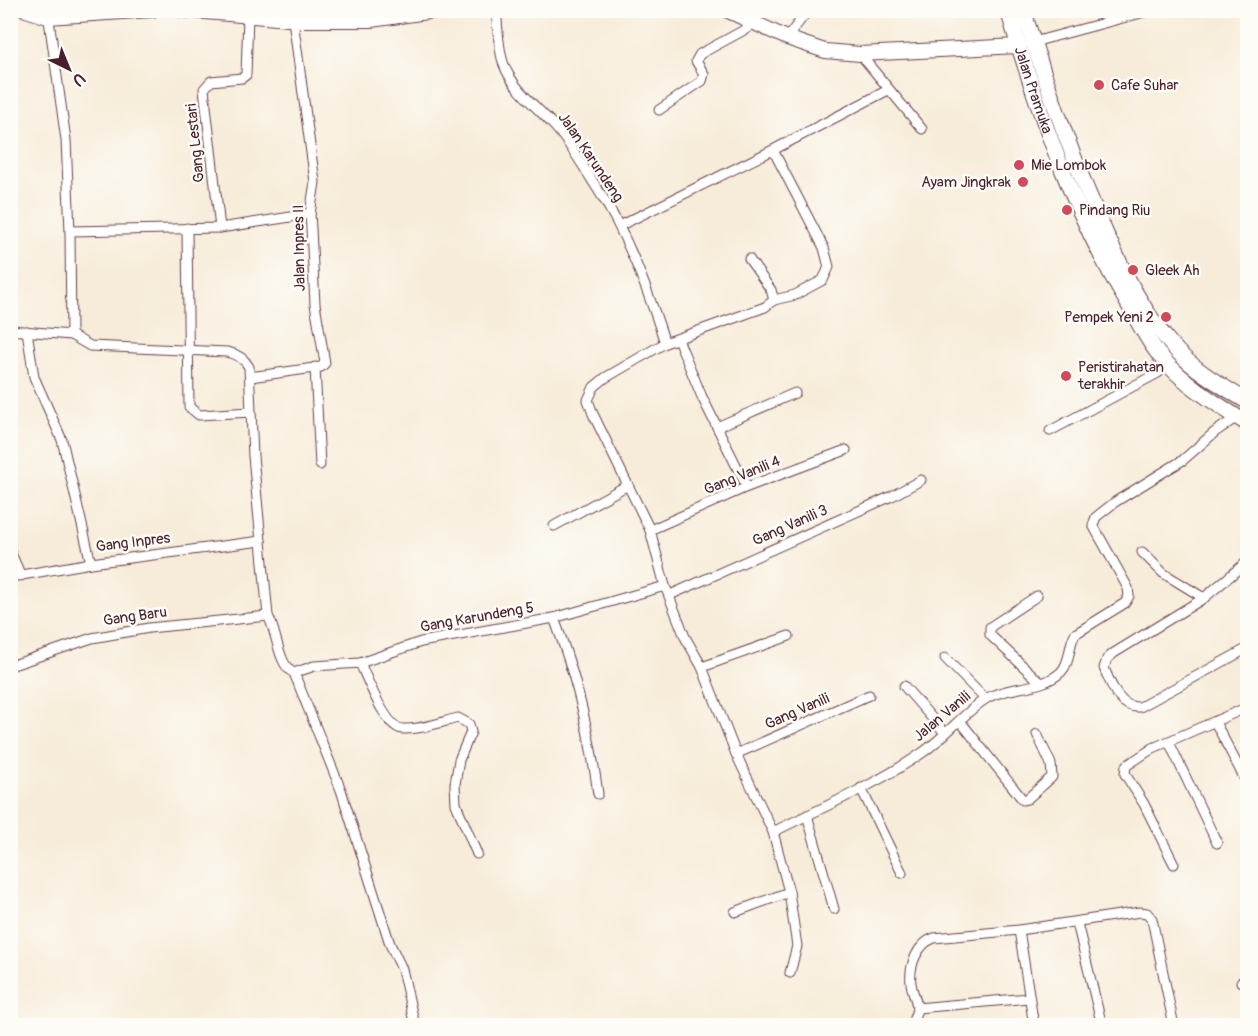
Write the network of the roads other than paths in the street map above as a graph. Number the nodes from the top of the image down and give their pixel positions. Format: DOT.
graph roads {
  1 [pos="26,10"];
  2 [pos="152,10"];
  3 [pos="182,10"];
  4 [pos="441,10"];
  5 [pos="496,10"];
  6 [pos="726,10"];
  7 [pos="808,10"];
  8 [pos="1008,10"];
  9 [pos="1023,10"];
  10 [pos="1152,10"];
  11 [pos="48,14"];
  12 [pos="248,16"];
  13 [pos="297,17"];
  14 [pos="753,22"];
  15 [pos="787,38"];
  16 [pos="1034,42"];
  17 [pos="1018,46"];
  18 [pos="860,54"];
  19 [pos="888,90"];
  20 [pos="659,110"];
  21 [pos="922,129"];
  22 [pos="773,150"];
  23 [pos="310,214"];
  24 [pos="619,226"];
  25 [pos="187,228"];
  26 [pos="220,228"];
  27 [pos="70,231"];
  28 [pos="1109,258"];
  29 [pos="749,259"];
  30 [pos="774,300"];
  31 [pos="10,330"];
  32 [pos="27,331"];
  33 [pos="71,335"];
  34 [pos="678,339"];
  35 [pos="664,343"];
  36 [pos="187,351"];
  37 [pos="1167,363"];
  38 [pos="315,367"];
  39 [pos="250,377"];
  40 [pos="795,393"];
  41 [pos="1248,402"];
  42 [pos="251,411"];
  43 [pos="1242,421"];
  44 [pos="717,427"];
  45 [pos="1050,431"];
  46 [pos="846,450"];
  47 [pos="320,465"];
  48 [pos="921,480"];
  49 [pos="628,485"];
  50 [pos="747,487"];
  51 [pos="554,526"];
  52 [pos="650,530"];
  53 [pos="261,542"];
  54 [pos="10,551"];
  55 [pos="1142,552"];
  56 [pos="1248,561"];
  57 [pos="91,563"];
  58 [pos="21,576"];
  59 [pos="10,577"];
  60 [pos="668,591"];
  61 [pos="1037,596"];
  62 [pos="1204,598"];
  63 [pos="268,616"];
  64 [pos="554,618"];
  65 [pos="789,636"];
  66 [pos="1248,648"];
  67 [pos="945,658"];
  68 [pos="360,663"];
  69 [pos="10,666"];
  70 [pos="702,668"];
  71 [pos="294,673"];
  72 [pos="1040,682"];
  73 [pos="904,686"];
  74 [pos="869,695"];
  75 [pos="985,699"];
  76 [pos="1248,707"];
  77 [pos="960,721"];
  78 [pos="1215,722"];
  79 [pos="945,733"];
  80 [pos="1038,734"];
  81 [pos="1169,742"];
  82 [pos="736,754"];
  83 [pos="1248,785"];
  84 [pos="861,788"];
  85 [pos="598,794"];
  86 [pos="807,815"];
  87 [pos="773,832"];
  88 [pos="1217,843"];
  89 [pos="477,854"];
  90 [pos="1174,864"];
  91 [pos="903,873"];
  92 [pos="789,892"];
  93 [pos="834,909"];
  94 [pos="735,912"];
  95 [pos="1077,923"];
  96 [pos="1019,930"];
  97 [pos="790,973"];
  98 [pos="1029,998"];
  99 [pos="917,1008"];
  100 [pos="415,1026"];
  101 [pos="911,1026"];
  102 [pos="1034,1026"];
  103 [pos="1101,1026"];
  104 [pos="1174,1026"];
  1 -- 11 [label="street"];
  2 -- 11 [label="street"];
  3 -- 12 [label="street"];
  4 -- 13 [label="street"];
  5 -- 24 [label="street, Jalan Karundeng"];
  6 -- 14 [label="street"];
  7 -- 15 [label="street"];
  8 -- 17 [label="main road, Jalan Pramuka"];
  9 -- 16 [label="main road, Jalan Pramuka"];
  10 -- 16 [label="street"];
  11 -- 27 [label="street"];
  12 -- 13 [label="street"];
  12 -- 26 [label="street, Gang Lestari"];
  13 -- 23 [label="street, Jalan Inpres II"];
  14 -- 15 [label="street"];
  14 -- 20 [label="street"];
  15 -- 18 [label="street"];
  16 -- 17 [label="street"];
  16 -- 28 [label="main road, Jalan Pramuka"];
  17 -- 18 [label="street"];
  17 -- 28 [label="main road, Jalan Pramuka"];
  18 -- 19 [label="street"];
  19 -- 21 [label="street"];
  19 -- 22 [label="street"];
  22 -- 24 [label="street"];
  22 -- 30 [label="street"];
  23 -- 26 [label="street"];
  23 -- 38 [label="street, Jalan Inpres II"];
  24 -- 35 [label="street, Jalan Karundeng"];
  25 -- 26 [label="street"];
  25 -- 27 [label="street"];
  25 -- 36 [label="street"];
  27 -- 33 [label="street"];
  28 -- 37 [label="main road, Jalan Pramuka"];
  28 -- 41 [label="main road, Jalan Pramuka"];
  29 -- 30 [label="street"];
  30 -- 34 [label="street"];
  31 -- 32 [label="street"];
  32 -- 33 [label="street"];
  32 -- 57 [label="street"];
  33 -- 36 [label="street"];
  34 -- 35 [label="street"];
  34 -- 44 [label="street"];
  35 -- 49 [label="street"];
  36 -- 39 [label="street"];
  36 -- 42 [label="street"];
  37 -- 43 [label="main road, Jalan Pramuka"];
  37 -- 45 [label="street"];
  38 -- 39 [label="street"];
  38 -- 47 [label="street"];
  39 -- 42 [label="street"];
  40 -- 44 [label="street"];
  42 -- 53 [label="street"];
  43 -- 72 [label="street, Jalan Vanili"];
  44 -- 50 [label="street"];
  46 -- 50 [label="street, Gang Vanili 4"];
  48 -- 60 [label="street, Gang Vanili 3"];
  49 -- 51 [label="street"];
  49 -- 52 [label="street"];
  50 -- 52 [label="street, Gang Vanili 4"];
  52 -- 60 [label="street"];
  53 -- 57 [label="street, Gang Inpres"];
  53 -- 63 [label="street"];
  54 -- 58 [label="street"];
  55 -- 62 [label="street"];
  56 -- 62 [label="street"];
  57 -- 58 [label="street, Gang Inpres"];
  58 -- 59 [label="street, Gang Inpres"];
  60 -- 64 [label="street, Gang Karundeng 5"];
  60 -- 70 [label="street"];
  61 -- 72 [label="street"];
  62 -- 66 [label="street"];
  63 -- 69 [label="street, Gang Baru"];
  63 -- 71 [label="street"];
  64 -- 68 [label="street, Gang Karundeng 5"];
  64 -- 85 [label="street"];
  65 -- 70 [label="street"];
  67 -- 75 [label="street"];
  68 -- 71 [label="street, Gang Karundeng 5"];
  68 -- 89 [label="street"];
  70 -- 82 [label="street"];
  71 -- 100 [label="street"];
  72 -- 75 [label="street, Jalan Vanili"];
  73 -- 79 [label="street"];
  74 -- 82 [label="street, Gang Vanili"];
  75 -- 77 [label="street, Jalan Vanili"];
  76 -- 78 [label="street"];
  77 -- 79 [label="street, Jalan Vanili"];
  77 -- 80 [label="street"];
  78 -- 81 [label="street"];
  78 -- 83 [label="street"];
  79 -- 84 [label="street, Jalan Vanili"];
  81 -- 88 [label="street"];
  81 -- 90 [label="street"];
  82 -- 87 [label="street"];
  84 -- 86 [label="street, Jalan Vanili"];
  84 -- 91 [label="street"];
  86 -- 87 [label="street, Jalan Vanili"];
  86 -- 93 [label="street"];
  87 -- 92 [label="street"];
  92 -- 94 [label="street"];
  92 -- 97 [label="street"];
  95 -- 96 [label="street"];
  95 -- 103 [label="street"];
  95 -- 104 [label="street"];
  96 -- 98 [label="street"];
  96 -- 99 [label="street"];
  98 -- 99 [label="street"];
  98 -- 102 [label="street"];
  99 -- 101 [label="street"];
}
